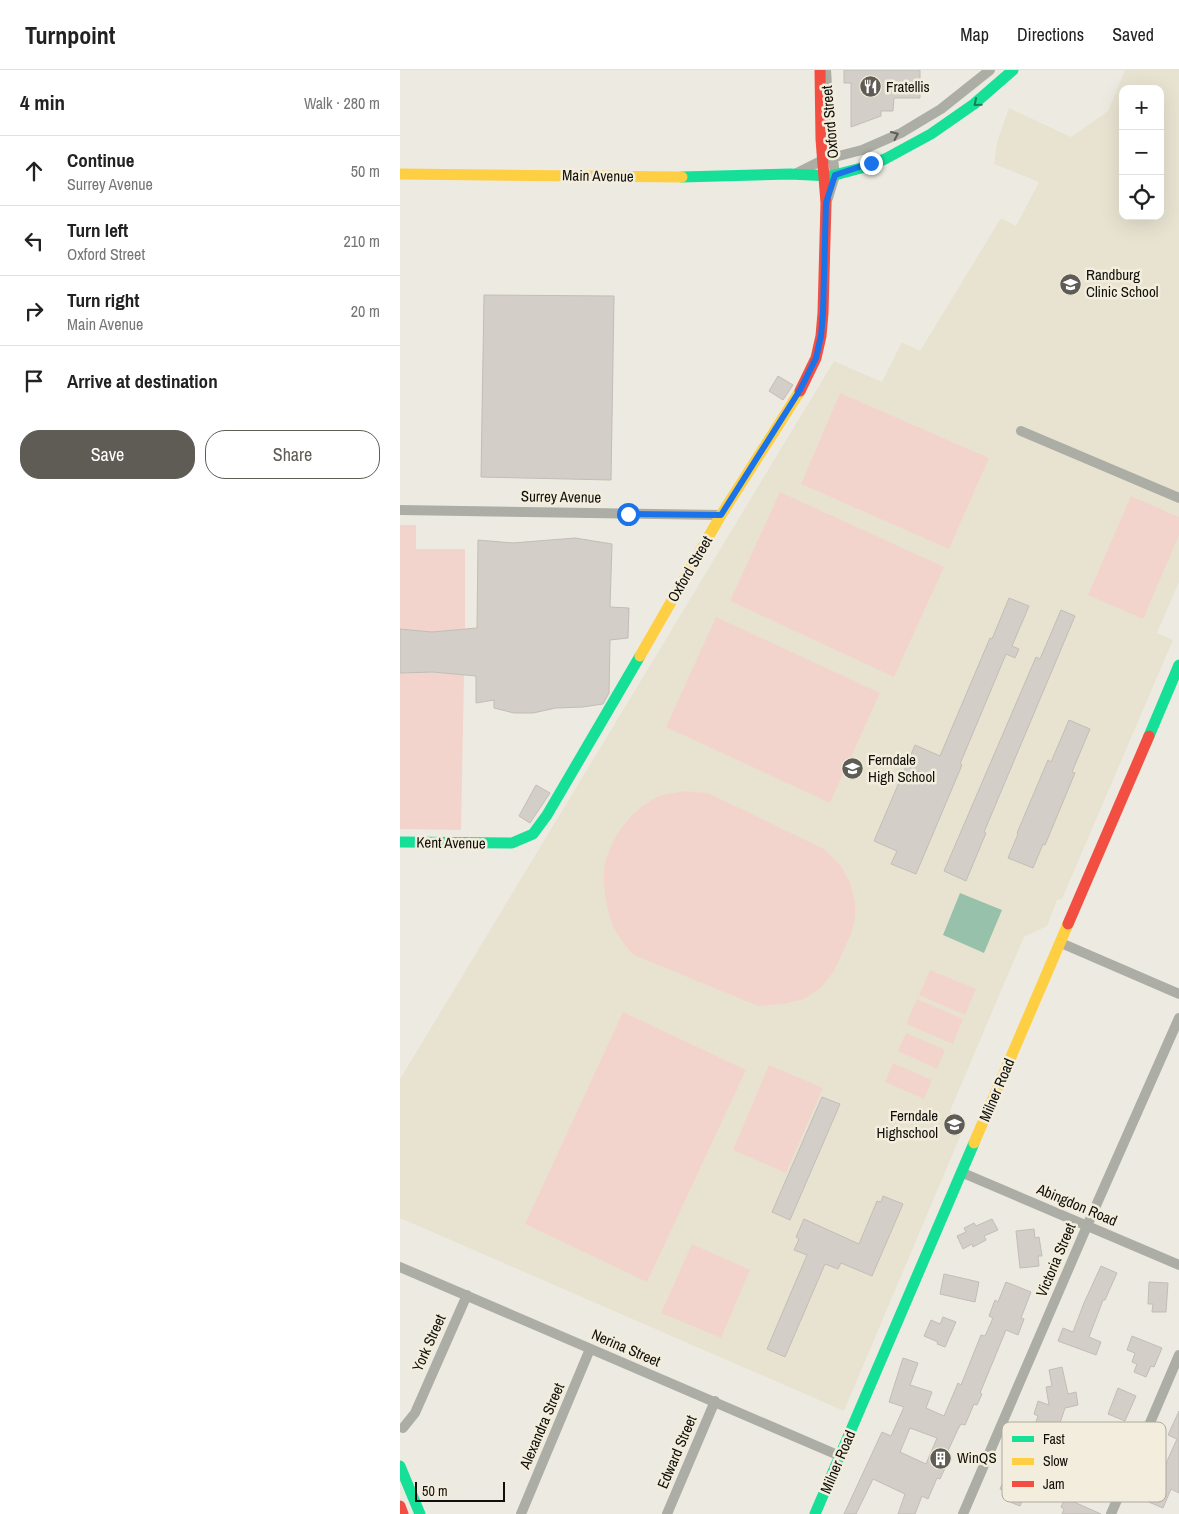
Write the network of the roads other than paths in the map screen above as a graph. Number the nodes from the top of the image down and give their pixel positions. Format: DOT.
graph roads {
  1 [pos="820,70"];
  2 [pos="826,70"];
  3 [pos="990,70"];
  4 [pos="1013,70"];
  5 [pos="828,159"];
  6 [pos="796,173"];
  7 [pos="400,174"];
  8 [pos="835,175"];
  9 [pos="823,176"];
  10 [pos="826,203"];
  11 [pos="1021,431"];
  12 [pos="1179,498"];
  13 [pos="400,510"];
  14 [pos="721,515"];
  15 [pos="1179,666"];
  16 [pos="400,842"];
  17 [pos="502,843"];
  18 [pos="1061,943"];
  19 [pos="1179,994"];
  20 [pos="1179,1018"];
  21 [pos="963,1173"];
  22 [pos="1087,1226"];
  23 [pos="1179,1265"];
  24 [pos="400,1267"];
  25 [pos="467,1296"];
  26 [pos="590,1349"];
  27 [pos="1179,1355"];
  28 [pos="715,1401"];
  29 [pos="1003,1422"];
  30 [pos="1150,1422"];
  31 [pos="1002,1423"];
  32 [pos="403,1428"];
  33 [pos="840,1456"];
  34 [pos="400,1466"];
  35 [pos="1116,1502"];
  36 [pos="400,1506"];
  37 [pos="403,1514"];
  38 [pos="420,1514"];
  39 [pos="521,1514"];
  40 [pos="667,1514"];
  41 [pos="815,1514"];
  42 [pos="963,1514"];
  43 [pos="1111,1514"];
  1 -- 5 [label="street, Oxford Street"];
  2 -- 5 [label="street, Oxford Street"];
  5 -- 3 [label="street, Main Avenue, one-way"];
  4 -- 8 [label="street, Main Avenue, one-way"];
  5 -- 6 [label="street, Main Avenue"];
  5 -- 8 [label="street, Oxford Street"];
  5 -- 9 [label="street, Oxford Street"];
  6 -- 7 [label="street, Main Avenue"];
  6 -- 9 [label="street, Main Avenue"];
  8 -- 9 [label="street, Main Avenue"];
  8 -- 10 [label="street, Oxford Street"];
  9 -- 10 [label="street, Oxford Street"];
  10 -- 14 [label="street, Oxford Street"];
  11 -- 12 [label="street"];
  13 -- 14 [label="street, Surrey Avenue"];
  14 -- 17 [label="street, Oxford Street"];
  15 -- 18 [label="street, Milner Road"];
  16 -- 17 [label="street, Kent Avenue"];
  18 -- 19 [label="street"];
  18 -- 21 [label="street, Milner Road"];
  20 -- 22 [label="street, Victoria Street"];
  21 -- 22 [label="street, Abingdon Road"];
  21 -- 33 [label="street, Milner Road"];
  22 -- 23 [label="street, Abingdon Road"];
  22 -- 29 [label="street, Victoria Street"];
  24 -- 25 [label="street, Nerina Street"];
  25 -- 26 [label="street, Nerina Street"];
  25 -- 32 [label="street, York Street"];
  26 -- 28 [label="street, Nerina Street"];
  26 -- 39 [label="street, Alexandra Street"];
  27 -- 30 [label="street"];
  28 -- 33 [label="street, Nerina Street"];
  28 -- 40 [label="street, Edward Street"];
  31 -- 42 [label="street, Victoria Street"];
  33 -- 41 [label="street, Milner Road"];
  34 -- 38 [label="street"];
  35 -- 43 [label="street"];
  36 -- 37 [label="street"];
}
